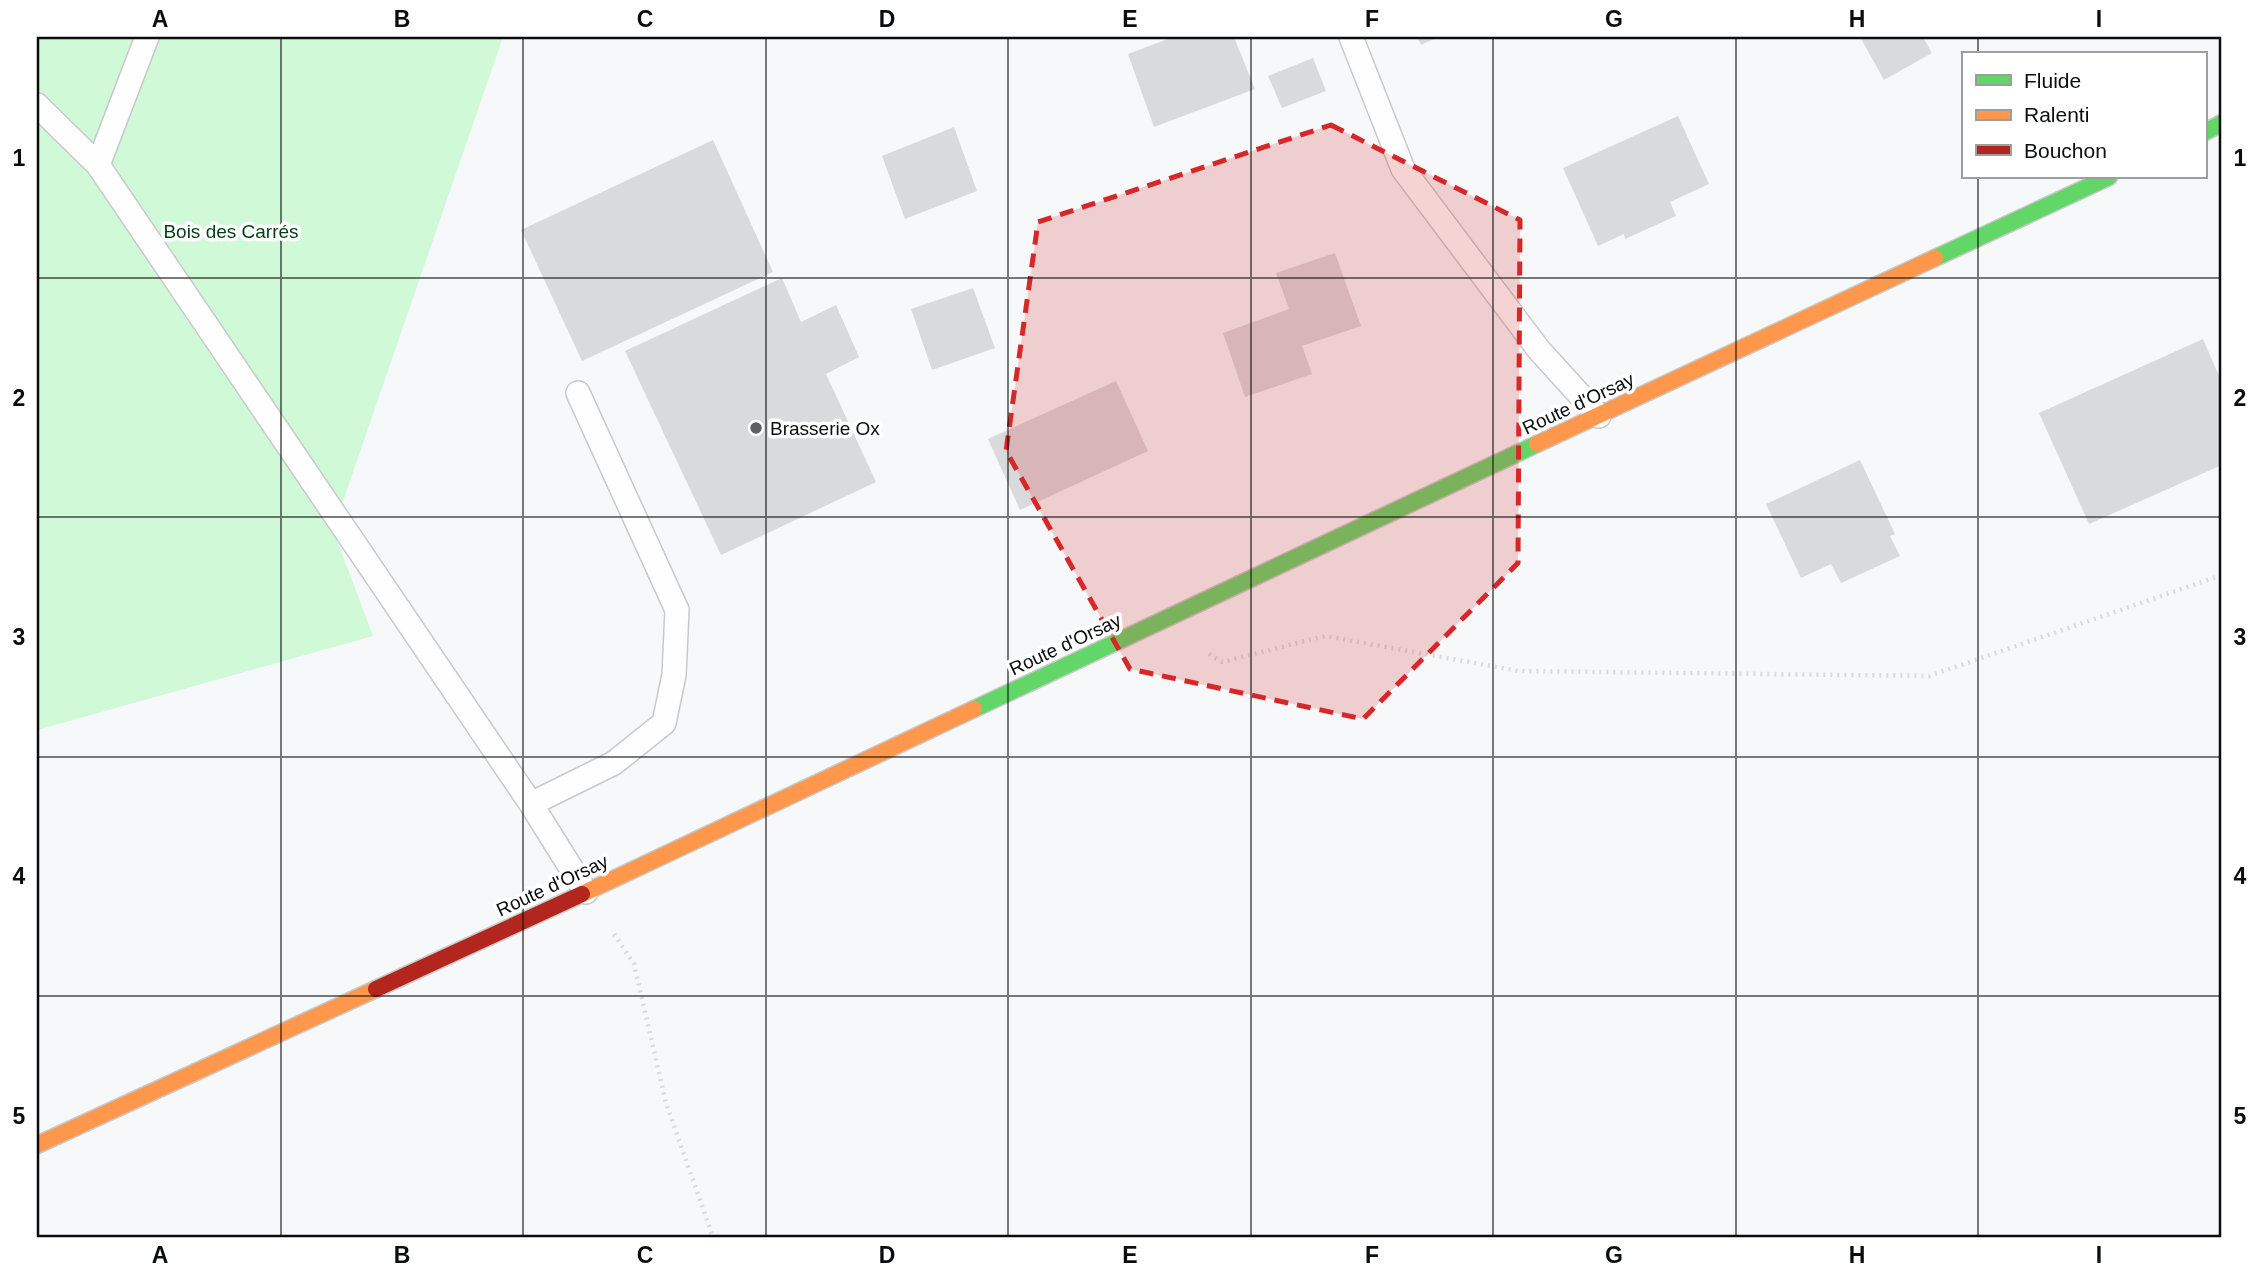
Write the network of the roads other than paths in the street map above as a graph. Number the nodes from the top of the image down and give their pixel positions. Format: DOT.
graph roads {
  1 [pos="147,37"];
  2 [pos="1351,37"];
  3 [pos="37,105"];
  4 [pos="2222,123"];
  5 [pos="2206,131"];
  6 [pos="98,165"];
  7 [pos="2107,178"];
  8 [pos="578,393"];
  9 [pos="1600,416"];
  10 [pos="531,804"];
  11 [pos="586,892"];
  12 [pos="37,1145"];
  1 -- 6 [label="lane"];
  2 -- 9 [label="lane"];
  3 -- 6 [label="lane"];
  4 -- 5 [label="main road"];
  6 -- 10 [label="lane"];
  7 -- 9 [label="main road, Route d'Orsay"];
  8 -- 10 [label="lane"];
  9 -- 11 [label="main road, Route d'Orsay"];
  10 -- 11 [label="lane"];
  11 -- 12 [label="main road, Route d'Orsay"];
}
